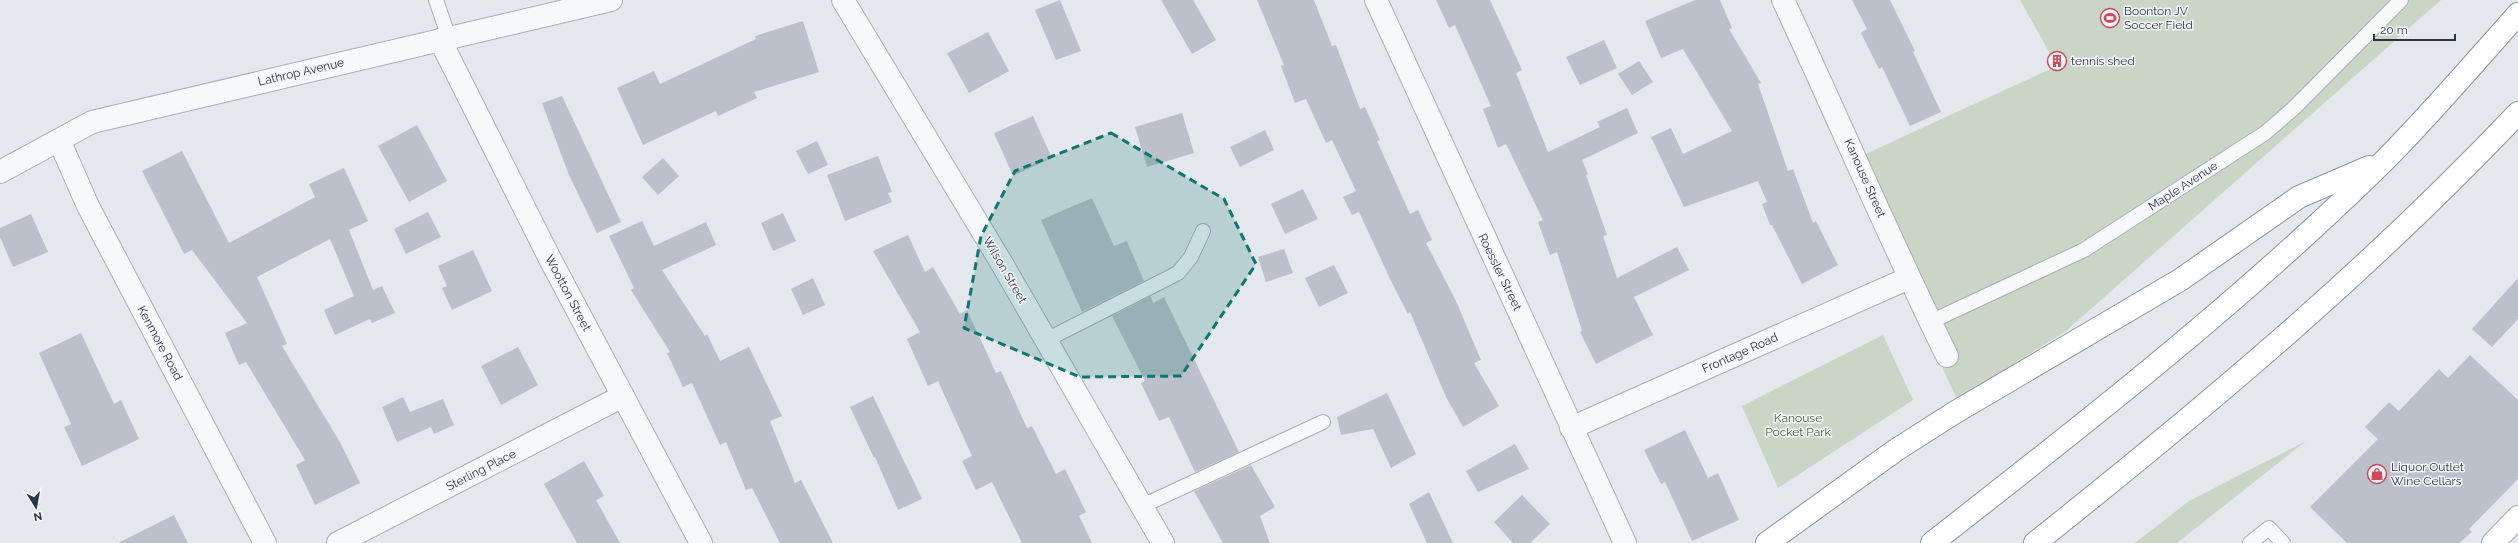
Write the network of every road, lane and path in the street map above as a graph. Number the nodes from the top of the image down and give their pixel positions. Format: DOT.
graph roads {
  1 [pos="436,0"];
  2 [pos="611,0"];
  3 [pos="843,0"];
  4 [pos="1376,0"];
  5 [pos="1783,0"];
  6 [pos="2401,0"];
  7 [pos="2518,14"];
  8 [pos="445,39"];
  9 [pos="2518,113"];
  10 [pos="59,140"];
  11 [pos="2385,160"];
  12 [pos="0,172"];
  13 [pos="1203,231"];
  14 [pos="1909,278"];
  15 [pos="1930,322"];
  16 [pos="1046,340"];
  17 [pos="1947,356"];
  18 [pos="623,396"];
  19 [pos="1323,422"];
  20 [pos="1571,428"];
  21 [pos="1142,506"];
  22 [pos="2518,517"];
  23 [pos="265,543"];
  24 [pos="338,543"];
  25 [pos="700,543"];
  26 [pos="1163,543"];
  27 [pos="1625,543"];
  28 [pos="1767,543"];
  29 [pos="1932,543"];
  30 [pos="2035,543"];
  31 [pos="2250,543"];
  32 [pos="2283,543"];
  33 [pos="2493,543"];
  1 -- 8 [label="lane"];
  2 -- 8 [label="street, Lathrop Avenue"];
  3 -- 16 [label="street, Wilson Street"];
  4 -- 20 [label="street, Roessler Street"];
  5 -- 14 [label="street, Kanouse Street"];
  6 -- 15 [label="lane, Maple Avenue"];
  7 -- 11 [label="main road"];
  8 -- 10 [label="street, Lathrop Avenue"];
  8 -- 18 [label="street, Wootton Street"];
  9 -- 30 [label="main road"];
  10 -- 12 [label="street, Lathrop Avenue"];
  10 -- 23 [label="street, Kenmore Road"];
  11 -- 28 [label="main road"];
  11 -- 29 [label="main road"];
  13 -- 16 [label="lane"];
  14 -- 15 [label="street, Kanouse Street"];
  14 -- 20 [label="street, Frontage Road"];
  15 -- 17 [label="street, Kanouse Street"];
  16 -- 21 [label="street, Wilson Street"];
  18 -- 24 [label="street, Sterling Place"];
  18 -- 25 [label="street, Wootton Street"];
  19 -- 21 [label="lane"];
  20 -- 27 [label="street, Roessler Street"];
  21 -- 26 [label="street, Wilson Street"];
  22 -- 33 [label="main road"];
  31 -- 32 [label="lane"];
}
